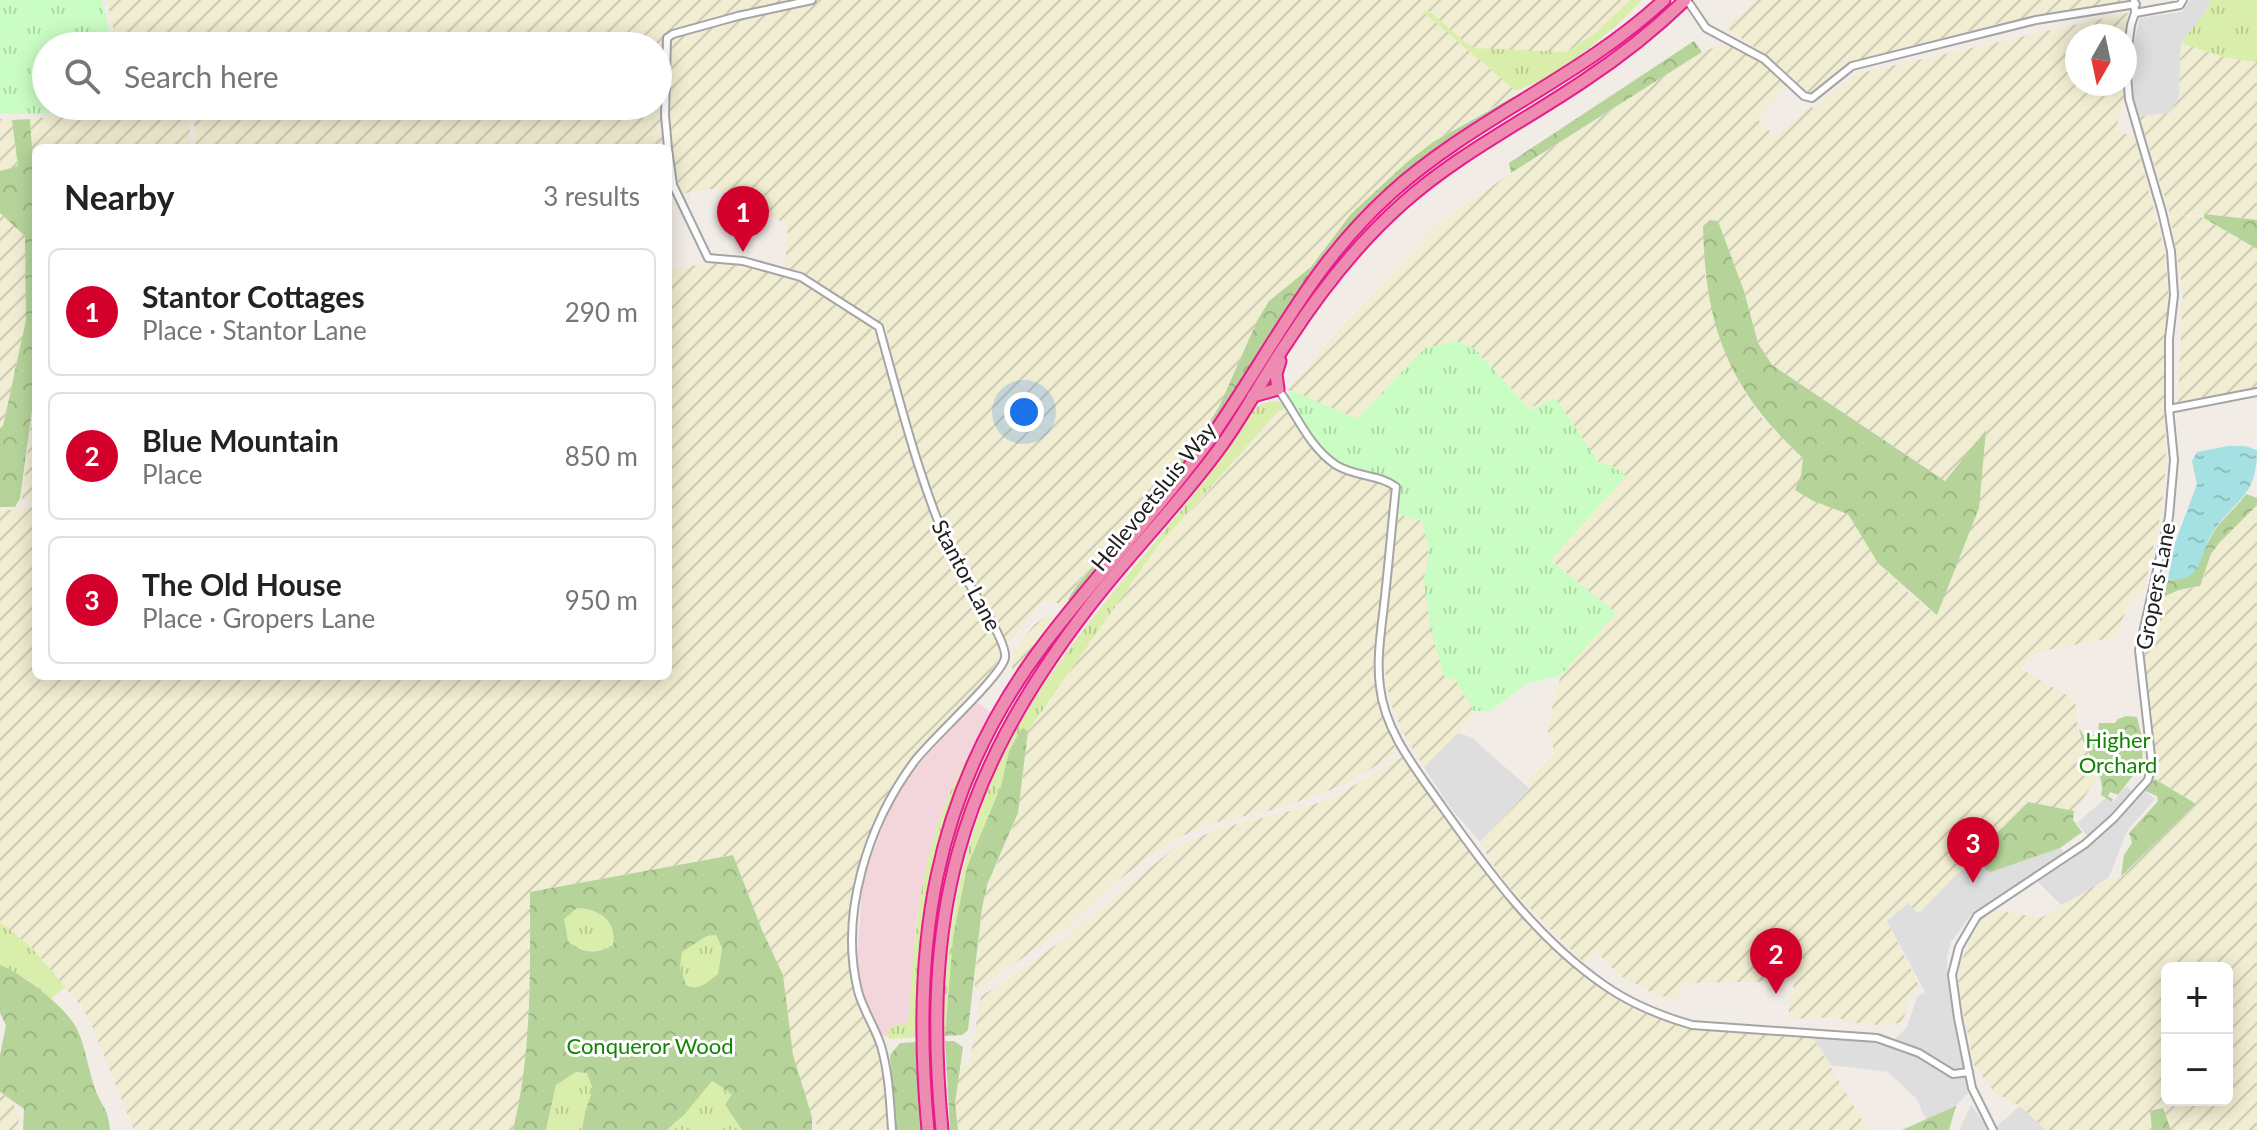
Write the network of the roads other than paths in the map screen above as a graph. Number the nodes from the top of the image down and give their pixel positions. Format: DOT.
graph roads {
  1 [pos="812,0"];
  2 [pos="1664,0"];
  3 [pos="1686,0"];
  4 [pos="2183,0"];
  5 [pos="2135,2"];
  6 [pos="2135,13"];
  7 [pos="672,35"];
  8 [pos="665,120"];
  9 [pos="668,144"];
  10 [pos="672,178"];
  11 [pos="1286,342"];
  12 [pos="1278,389"];
  13 [pos="2257,392"];
  14 [pos="1253,396"];
  15 [pos="2169,409"];
  16 [pos="1969,1072"];
  17 [pos="892,1130"];
  18 [pos="928,1130"];
  19 [pos="942,1130"];
  20 [pos="1993,1130"];
  1 -- 7 [label="street, Stantor Lane"];
  2 -- 18 [label="highway, Hellevoetsluis Way"];
  3 -- 5 [label="street"];
  3 -- 11 [label="highway, Hellevoetsluis Way"];
  4 -- 6 [label="street"];
  5 -- 6 [label="street, Gropers Lane"];
  6 -- 15 [label="street, Gropers Lane"];
  8 -- 9 [label="street, Stantor Lane"];
  10 -- 17 [label="street, Stantor Lane"];
  11 -- 12 [label="highway"];
  11 -- 14 [label="highway, Hellevoetsluis Way"];
  12 -- 14 [label="highway"];
  12 -- 16 [label="street"];
  13 -- 15 [label="street"];
  14 -- 19 [label="highway, Hellevoetsluis Way"];
  15 -- 16 [label="street, Gropers Lane"];
  16 -- 20 [label="street, Gropers Lane"];
}
